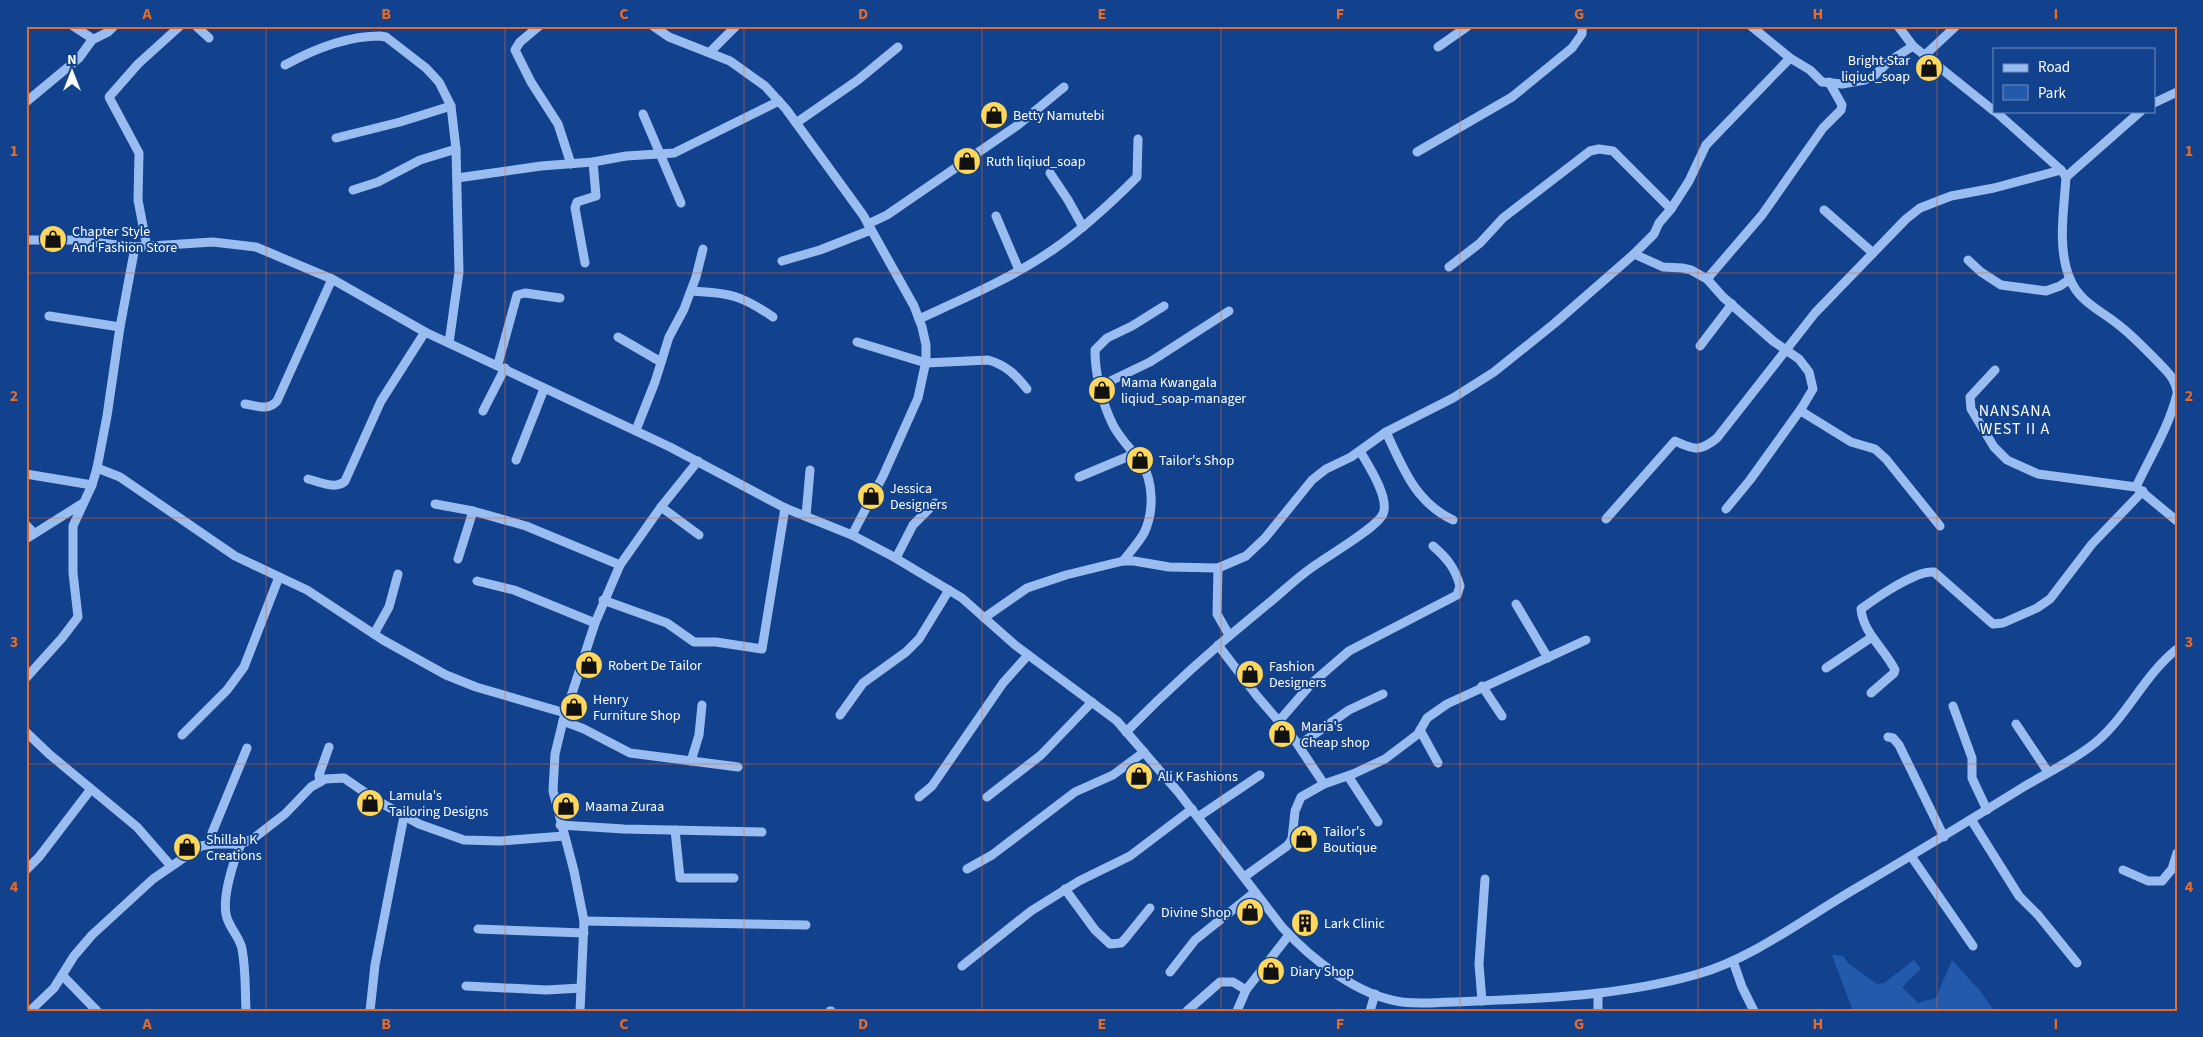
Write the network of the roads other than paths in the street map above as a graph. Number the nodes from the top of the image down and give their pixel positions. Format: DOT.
graph roads {
  1 [pos="73,26"];
  2 [pos="114,26"];
  3 [pos="180,26"];
  4 [pos="196,26"];
  5 [pos="539,26"];
  6 [pos="653,26"];
  7 [pos="736,26"];
  8 [pos="1468,26"];
  9 [pos="1582,26"];
  10 [pos="1751,26"];
  11 [pos="1898,26"];
  12 [pos="1956,26"];
  13 [pos="209,38"];
  14 [pos="92,40"];
  15 [pos="898,46"];
  16 [pos="1913,46"];
  17 [pos="1438,47"];
  18 [pos="710,52"];
  19 [pos="1925,55"];
  20 [pos="1790,58"];
  21 [pos="285,65"];
  22 [pos="1829,82"];
  23 [pos="1064,87"];
  24 [pos="2177,92"];
  25 [pos="779,101"];
  26 [pos="26,102"];
  27 [pos="2156,102"];
  28 [pos="451,106"];
  29 [pos="1993,109"];
  30 [pos="1996,112"];
  31 [pos="2140,112"];
  32 [pos="643,114"];
  33 [pos="796,123"];
  34 [pos="336,138"];
  35 [pos="1138,139"];
  36 [pos="456,149"];
  37 [pos="1417,152"];
  38 [pos="658,153"];
  39 [pos="593,162"];
  40 [pos="571,164"];
  41 [pos="1050,173"];
  42 [pos="2063,173"];
  43 [pos="457,178"];
  44 [pos="353,190"];
  45 [pos="681,203"];
  46 [pos="1671,209"];
  47 [pos="1824,210"];
  48 [pos="996,216"];
  49 [pos="869,227"];
  50 [pos="1083,227"];
  51 [pos="26,240"];
  52 [pos="135,247"];
  53 [pos="147,247"];
  54 [pos="703,249"];
  55 [pos="1873,253"];
  56 [pos="1634,254"];
  57 [pos="1968,260"];
  58 [pos="782,261"];
  59 [pos="585,263"];
  60 [pos="1449,267"];
  61 [pos="1019,270"];
  62 [pos="332,279"];
  63 [pos="1707,279"];
  64 [pos="2070,279"];
  65 [pos="691,291"];
  66 [pos="560,298"];
  67 [pos="1732,304"];
  68 [pos="1164,306"];
  69 [pos="1229,311"];
  70 [pos="48,316"];
  71 [pos="773,317"];
  72 [pos="919,319"];
  73 [pos="120,327"];
  74 [pos="425,332"];
  75 [pos="618,337"];
  76 [pos="449,342"];
  77 [pos="857,342"];
  78 [pos="1700,346"];
  79 [pos="1786,348"];
  80 [pos="661,362"];
  81 [pos="926,363"];
  82 [pos="501,366"];
  83 [pos="1995,370"];
  84 [pos="2176,381"];
  85 [pos="1100,386"];
  86 [pos="544,388"];
  87 [pos="1027,389"];
  88 [pos="2177,392"];
  89 [pos="245,404"];
  90 [pos="1801,409"];
  91 [pos="482,411"];
  92 [pos="636,430"];
  93 [pos="1386,432"];
  94 [pos="1360,451"];
  95 [pos="1134,454"];
  96 [pos="516,460"];
  97 [pos="698,461"];
  98 [pos="97,468"];
  99 [pos="810,470"];
  100 [pos="26,474"];
  101 [pos="1079,477"];
  102 [pos="308,479"];
  103 [pos="92,485"];
  104 [pos="2139,489"];
  105 [pos="83,503"];
  106 [pos="935,503"];
  107 [pos="435,504"];
  108 [pos="661,507"];
  109 [pos="785,508"];
  110 [pos="1726,509"];
  111 [pos="473,512"];
  112 [pos="806,516"];
  113 [pos="1606,519"];
  114 [pos="1453,520"];
  115 [pos="2177,521"];
  116 [pos="26,525"];
  117 [pos="1940,526"];
  118 [pos="34,532"];
  119 [pos="699,535"];
  120 [pos="852,536"];
  121 [pos="26,539"];
  122 [pos="1433,546"];
  123 [pos="896,558"];
  124 [pos="458,559"];
  125 [pos="1123,560"];
  126 [pos="620,565"];
  127 [pos="1218,568"];
  128 [pos="398,574"];
  129 [pos="279,577"];
  130 [pos="477,581"];
  131 [pos="949,590"];
  132 [pos="603,600"];
  133 [pos="1516,604"];
  134 [pos="984,618"];
  135 [pos="595,623"];
  136 [pos="374,634"];
  137 [pos="1230,635"];
  138 [pos="1872,636"];
  139 [pos="1586,640"];
  140 [pos="1218,645"];
  141 [pos="2177,649"];
  142 [pos="1028,655"];
  143 [pos="1548,658"];
  144 [pos="1826,668"];
  145 [pos="26,678"];
  146 [pos="1482,686"];
  147 [pos="1871,693"];
  148 [pos="1383,694"];
  149 [pos="1092,702"];
  150 [pos="702,704"];
  151 [pos="1953,706"];
  152 [pos="840,715"];
  153 [pos="1502,716"];
  154 [pos="564,717"];
  155 [pos="1279,721"];
  156 [pos="2016,724"];
  157 [pos="1420,730"];
  158 [pos="26,732"];
  159 [pos="1126,732"];
  160 [pos="182,735"];
  161 [pos="1888,737"];
  162 [pos="1299,746"];
  163 [pos="329,747"];
  164 [pos="247,748"];
  165 [pos="1144,752"];
  166 [pos="691,761"];
  167 [pos="1438,763"];
  168 [pos="738,768"];
  169 [pos="2048,772"];
  170 [pos="1260,775"];
  171 [pos="1348,776"];
  172 [pos="320,782"];
  173 [pos="1324,784"];
  174 [pos="91,789"];
  175 [pos="987,797"];
  176 [pos="919,798"];
  177 [pos="1192,809"];
  178 [pos="1987,810"];
  179 [pos="404,816"];
  180 [pos="1198,817"];
  181 [pos="1972,821"];
  182 [pos="1378,822"];
  183 [pos="560,825"];
  184 [pos="674,830"];
  185 [pos="762,832"];
  186 [pos="564,836"];
  187 [pos="1944,836"];
  188 [pos="213,844"];
  189 [pos="240,844"];
  190 [pos="2177,853"];
  191 [pos="1911,856"];
  192 [pos="171,866"];
  193 [pos="968,869"];
  194 [pos="26,870"];
  195 [pos="2123,870"];
  196 [pos="734,878"];
  197 [pos="1244,878"];
  198 [pos="1485,879"];
  199 [pos="1065,889"];
  200 [pos="1255,892"];
  201 [pos="1150,908"];
  202 [pos="584,921"];
  203 [pos="806,925"];
  204 [pos="478,929"];
  205 [pos="584,933"];
  206 [pos="1289,935"];
  207 [pos="1973,946"];
  208 [pos="1733,961"];
  209 [pos="2077,963"];
  210 [pos="962,966"];
  211 [pos="1170,972"];
  212 [pos="62,974"];
  213 [pos="466,986"];
  214 [pos="581,988"];
  215 [pos="1246,990"];
  216 [pos="1375,994"];
  217 [pos="1598,994"];
  218 [pos="1482,1001"];
  219 [pos="1429,1007"];
  220 [pos="30,1011"];
  221 [pos="97,1011"];
  222 [pos="246,1011"];
  223 [pos="370,1011"];
  224 [pos="580,1011"];
  225 [pos="1188,1011"];
  226 [pos="1237,1011"];
  227 [pos="1370,1011"];
  228 [pos="1598,1011"];
  229 [pos="1754,1011"];
  1 -- 14 [label="street"];
  2 -- 14 [label="street"];
  3 -- 53 [label="street"];
  4 -- 13 [label="street"];
  5 -- 40 [label="street"];
  6 -- 18 [label="street"];
  7 -- 18 [label="street"];
  8 -- 17 [label="street"];
  9 -- 37 [label="street"];
  10 -- 20 [label="street"];
  11 -- 16 [label="street"];
  12 -- 19 [label="street"];
  14 -- 26 [label="street"];
  15 -- 33 [label="street"];
  16 -- 19 [label="street"];
  16 -- 22 [label="street"];
  18 -- 25 [label="street"];
  19 -- 29 [label="street"];
  20 -- 22 [label="street"];
  20 -- 46 [label="street"];
  21 -- 28 [label="street"];
  22 -- 63 [label="street"];
  23 -- 49 [label="street"];
  24 -- 27 [label="street"];
  25 -- 33 [label="street"];
  25 -- 38 [label="street"];
  28 -- 34 [label="street"];
  28 -- 36 [label="street"];
  30 -- 42 [label="street"];
  31 -- 42 [label="street"];
  32 -- 38 [label="street"];
  33 -- 49 [label="street"];
  35 -- 50 [label="street"];
  36 -- 43 [label="street"];
  36 -- 44 [label="street"];
  38 -- 39 [label="street"];
  38 -- 45 [label="street"];
  39 -- 40 [label="street"];
  39 -- 59 [label="street"];
  40 -- 43 [label="street"];
  41 -- 50 [label="street"];
  42 -- 55 [label="street"];
  42 -- 64 [label="street"];
  43 -- 76 [label="street"];
  46 -- 56 [label="street"];
  46 -- 60 [label="street"];
  47 -- 55 [label="street"];
  48 -- 61 [label="street"];
  49 -- 58 [label="street"];
  49 -- 72 [label="street"];
  50 -- 61 [label="street"];
  51 -- 52 [label="street"];
  52 -- 53 [label="street"];
  52 -- 73 [label="street"];
  53 -- 62 [label="street"];
  54 -- 65 [label="street"];
  55 -- 79 [label="street"];
  56 -- 63 [label="street"];
  56 -- 93 [label="street"];
  57 -- 64 [label="street"];
  61 -- 72 [label="street"];
  62 -- 74 [label="street"];
  62 -- 89 [label="street"];
  63 -- 67 [label="street"];
  64 -- 84 [label="street"];
  65 -- 71 [label="street"];
  65 -- 80 [label="street"];
  66 -- 82 [label="street"];
  67 -- 78 [label="street"];
  67 -- 79 [label="street"];
  68 -- 85 [label="street"];
  69 -- 85 [label="street"];
  70 -- 73 [label="street"];
  72 -- 81 [label="street"];
  73 -- 98 [label="street"];
  74 -- 76 [label="street"];
  74 -- 102 [label="street"];
  75 -- 80 [label="street"];
  76 -- 82 [label="street"];
  77 -- 81 [label="street"];
  79 -- 90 [label="street"];
  79 -- 113 [label="street"];
  80 -- 92 [label="street"];
  81 -- 87 [label="street"];
  81 -- 120 [label="street"];
  82 -- 86 [label="street"];
  82 -- 91 [label="street"];
  83 -- 104 [label="street"];
  84 -- 88 [label="street"];
  85 -- 95 [label="street"];
  86 -- 92 [label="street"];
  86 -- 96 [label="street"];
  88 -- 104 [label="street"];
  90 -- 110 [label="street"];
  90 -- 117 [label="street"];
  92 -- 97 [label="street"];
  93 -- 94 [label="street"];
  93 -- 114 [label="street"];
  94 -- 127 [label="street"];
  94 -- 137 [label="street"];
  95 -- 101 [label="street"];
  95 -- 125 [label="street"];
  97 -- 108 [label="street"];
  97 -- 109 [label="street"];
  98 -- 103 [label="street"];
  98 -- 129 [label="street"];
  99 -- 112 [label="street"];
  100 -- 103 [label="street"];
  103 -- 105 [label="street"];
  104 -- 115 [label="street"];
  104 -- 138 [label="street"];
  105 -- 118 [label="street"];
  105 -- 145 [label="street"];
  106 -- 123 [label="street"];
  107 -- 111 [label="street"];
  108 -- 119 [label="street"];
  108 -- 126 [label="street"];
  109 -- 112 [label="street"];
  109 -- 132 [label="street"];
  111 -- 124 [label="street"];
  111 -- 126 [label="street"];
  112 -- 120 [label="street"];
  116 -- 118 [label="street"];
  118 -- 121 [label="street"];
  120 -- 123 [label="street"];
  122 -- 155 [label="street"];
  123 -- 131 [label="street"];
  125 -- 127 [label="street"];
  125 -- 134 [label="street"];
  126 -- 132 [label="street"];
  127 -- 137 [label="street"];
  128 -- 136 [label="street"];
  129 -- 136 [label="street"];
  129 -- 160 [label="street"];
  130 -- 135 [label="street"];
  131 -- 134 [label="street"];
  131 -- 152 [label="street"];
  132 -- 135 [label="street"];
  133 -- 143 [label="street"];
  134 -- 142 [label="street"];
  135 -- 154 [label="street"];
  136 -- 154 [label="street"];
  137 -- 140 [label="street"];
  138 -- 144 [label="street"];
  138 -- 147 [label="street"];
  139 -- 143 [label="street"];
  140 -- 155 [label="street"];
  140 -- 159 [label="street"];
  141 -- 169 [label="street"];
  142 -- 149 [label="street"];
  142 -- 176 [label="street"];
  143 -- 146 [label="street"];
  146 -- 153 [label="street"];
  146 -- 157 [label="street"];
  148 -- 162 [label="street"];
  149 -- 159 [label="street"];
  149 -- 175 [label="street"];
  150 -- 166 [label="street"];
  151 -- 178 [label="street"];
  154 -- 166 [label="street"];
  154 -- 183 [label="street"];
  155 -- 162 [label="street"];
  156 -- 169 [label="street"];
  157 -- 167 [label="street"];
  157 -- 171 [label="street"];
  158 -- 174 [label="street"];
  159 -- 165 [label="street"];
  161 -- 187 [label="street"];
  162 -- 173 [label="street"];
  163 -- 172 [label="street"];
  164 -- 188 [label="street"];
  165 -- 177 [label="street"];
  165 -- 193 [label="street"];
  166 -- 168 [label="street"];
  169 -- 178 [label="street"];
  170 -- 180 [label="street"];
  171 -- 173 [label="street"];
  171 -- 182 [label="street"];
  172 -- 179 [label="street"];
  172 -- 189 [label="street"];
  173 -- 197 [label="street"];
  174 -- 192 [label="street"];
  174 -- 194 [label="street"];
  177 -- 180 [label="street"];
  177 -- 199 [label="street"];
  178 -- 181 [label="street"];
  179 -- 186 [label="street"];
  179 -- 223 [label="street"];
  180 -- 197 [label="street"];
  181 -- 187 [label="street"];
  181 -- 209 [label="street"];
  183 -- 184 [label="street"];
  183 -- 186 [label="street"];
  184 -- 185 [label="street"];
  184 -- 196 [label="street"];
  186 -- 202 [label="street"];
  187 -- 191 [label="street"];
  188 -- 189 [label="street"];
  188 -- 192 [label="street"];
  189 -- 222 [label="street"];
  190 -- 195 [label="street"];
  191 -- 207 [label="street"];
  191 -- 208 [label="street"];
  192 -- 212 [label="street"];
  197 -- 200 [label="street"];
  198 -- 218 [label="street"];
  199 -- 201 [label="street"];
  199 -- 210 [label="street"];
  200 -- 206 [label="street"];
  200 -- 211 [label="street"];
  202 -- 203 [label="street"];
  202 -- 205 [label="street"];
  204 -- 205 [label="street"];
  205 -- 214 [label="street"];
  206 -- 215 [label="street"];
  206 -- 216 [label="street"];
  208 -- 217 [label="street"];
  208 -- 229 [label="street"];
  212 -- 220 [label="street"];
  212 -- 221 [label="street"];
  213 -- 214 [label="street"];
  214 -- 224 [label="street"];
  215 -- 225 [label="street"];
  215 -- 226 [label="street"];
  216 -- 219 [label="street"];
  216 -- 227 [label="street"];
  217 -- 218 [label="street"];
  217 -- 228 [label="street"];
  218 -- 219 [label="street"];
}
